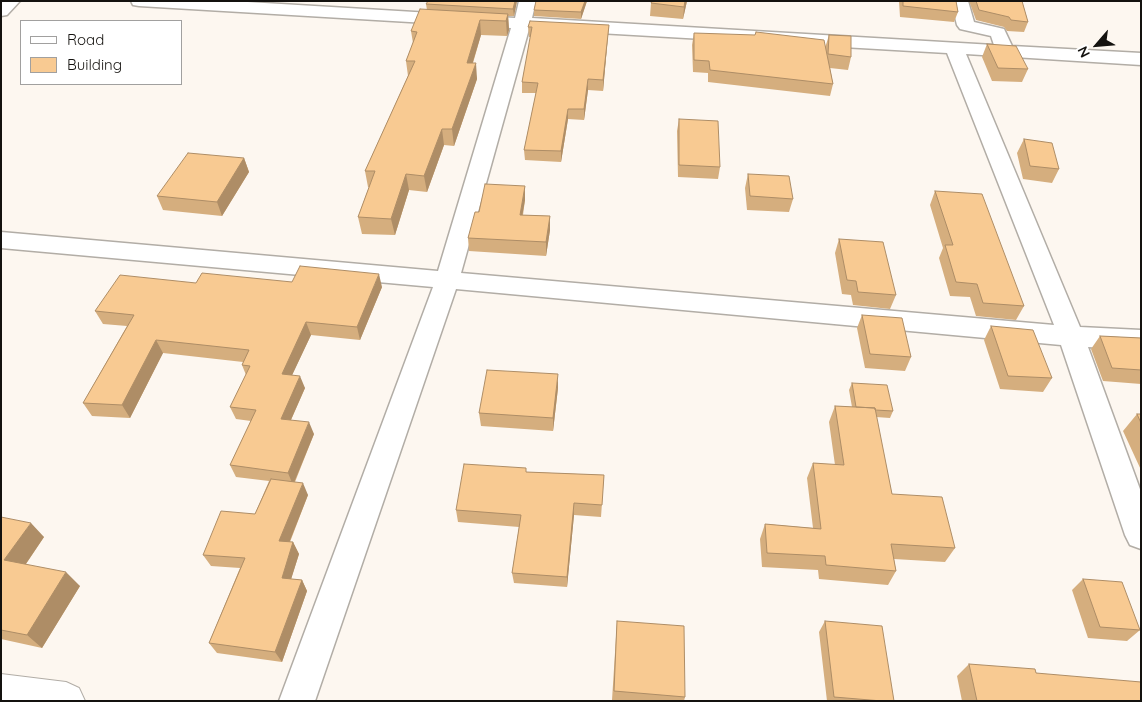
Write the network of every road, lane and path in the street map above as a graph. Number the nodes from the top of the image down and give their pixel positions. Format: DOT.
graph roads {
  1 [pos="12,1"];
  2 [pos="139,1"];
  3 [pos="959,1"];
  4 [pos="1,11"];
  5 [pos="525,12"];
  6 [pos="954,47"];
  7 [pos="1005,50"];
  8 [pos="1141,58"];
  9 [pos="1,240"];
  10 [pos="447,281"];
  11 [pos="1071,336"];
  12 [pos="1141,340"];
  13 [pos="1141,536"];
  14 [pos="1,693"];
  15 [pos="66,701"];
  16 [pos="297,701"];
  1 -- 4 [label="street"];
  2 -- 5 [label="street"];
  3 -- 7 [label="street"];
  5 -- 6 [label="street"];
  5 -- 10 [label="street"];
  6 -- 7 [label="street"];
  6 -- 11 [label="street"];
  7 -- 8 [label="street"];
  9 -- 10 [label="street"];
  10 -- 11 [label="street"];
  10 -- 16 [label="street"];
  11 -- 12 [label="street"];
  11 -- 13 [label="street"];
  14 -- 15 [label="main road"];
}
